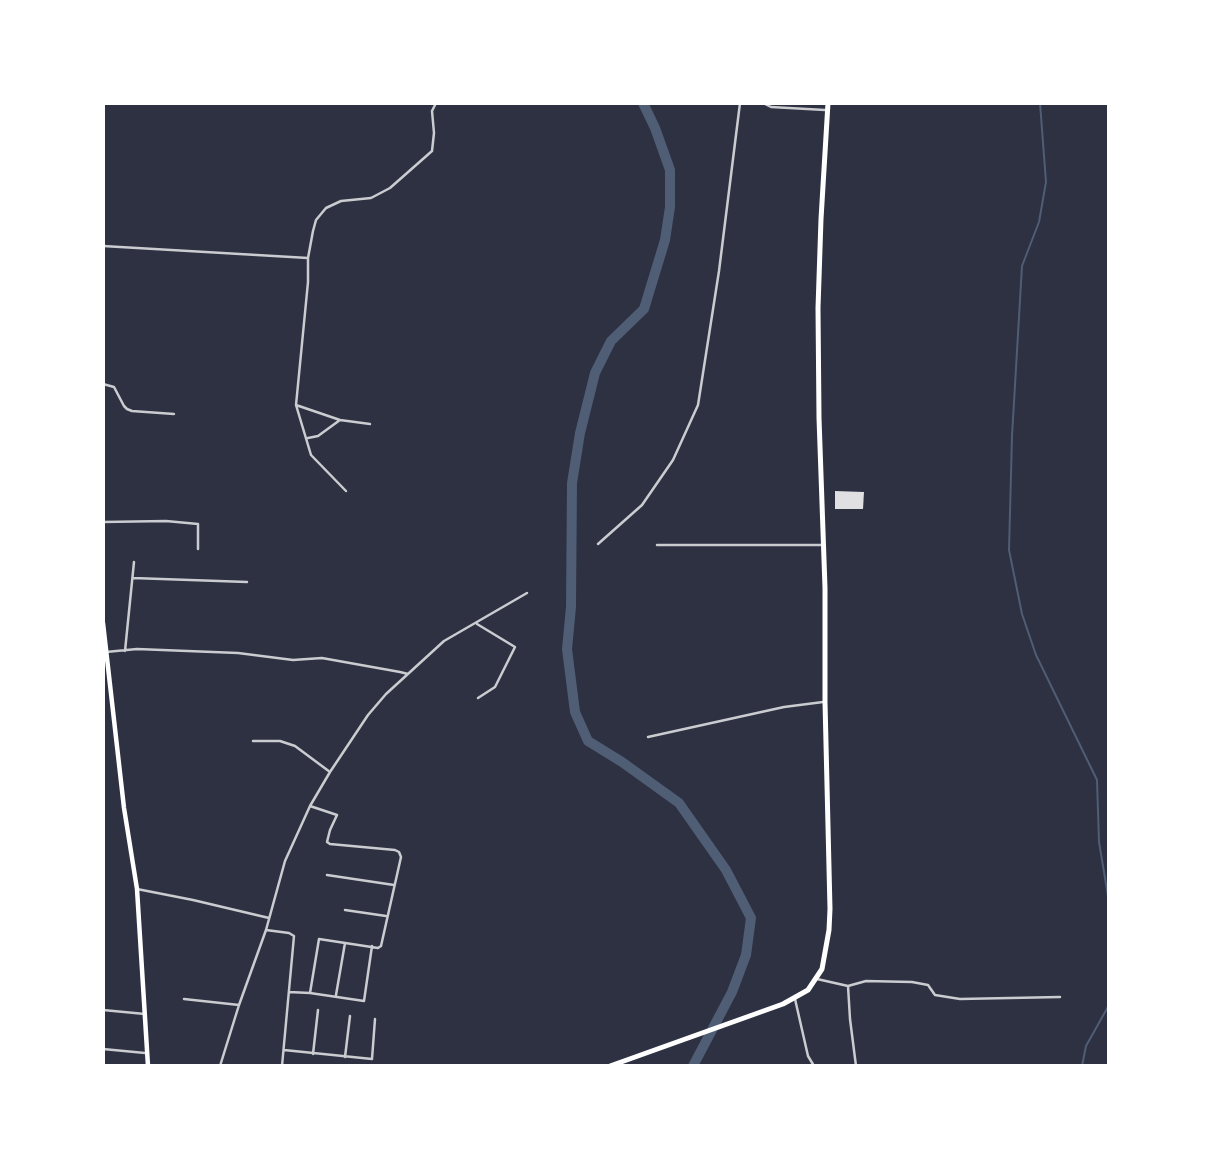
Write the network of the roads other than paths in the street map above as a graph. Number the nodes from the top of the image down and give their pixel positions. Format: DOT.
graph roads {
  1 [pos="436,103"];
  2 [pos="740,103"];
  3 [pos="763,103"];
  4 [pos="828,107"];
  5 [pos="103,246"];
  6 [pos="308,258"];
  7 [pos="103,384"];
  8 [pos="296,405"];
  9 [pos="174,414"];
  10 [pos="340,420"];
  11 [pos="370,424"];
  12 [pos="307,438"];
  13 [pos="346,491"];
  14 [pos="103,522"];
  15 [pos="598,544"];
  16 [pos="657,545"];
  17 [pos="823,545"];
  18 [pos="198,549"];
  19 [pos="134,562"];
  20 [pos="133,578"];
  21 [pos="247,582"];
  22 [pos="527,593"];
  23 [pos="103,623"];
  24 [pos="477,624"];
  25 [pos="125,651"];
  26 [pos="106,652"];
  27 [pos="408,674"];
  28 [pos="478,698"];
  29 [pos="825,702"];
  30 [pos="648,737"];
  31 [pos="253,741"];
  32 [pos="330,772"];
  33 [pos="310,806"];
  34 [pos="327,875"];
  35 [pos="394,885"];
  36 [pos="136,889"];
  37 [pos="345,910"];
  38 [pos="388,916"];
  39 [pos="270,918"];
  40 [pos="266,930"];
  41 [pos="345,943"];
  42 [pos="372,946"];
  43 [pos="817,979"];
  44 [pos="848,986"];
  45 [pos="289,992"];
  46 [pos="310,993"];
  47 [pos="336,996"];
  48 [pos="1060,997"];
  49 [pos="795,998"];
  50 [pos="184,999"];
  51 [pos="239,1005"];
  52 [pos="103,1010"];
  53 [pos="318,1010"];
  54 [pos="145,1014"];
  55 [pos="350,1016"];
  56 [pos="374,1019"];
  57 [pos="103,1049"];
  58 [pos="284,1050"];
  59 [pos="147,1053"];
  60 [pos="313,1054"];
  61 [pos="345,1057"];
  62 [pos="148,1066"];
  63 [pos="220,1066"];
  64 [pos="282,1066"];
  65 [pos="610,1066"];
  66 [pos="814,1066"];
  67 [pos="856,1066"];
  1 -- 6 [label="street"];
  2 -- 15 [label="street"];
  3 -- 4 [label="street"];
  4 -- 17 [label="highway"];
  5 -- 6 [label="street"];
  6 -- 8 [label="street"];
  7 -- 9 [label="street"];
  8 -- 10 [label="street"];
  8 -- 12 [label="street"];
  10 -- 11 [label="street"];
  10 -- 12 [label="street"];
  12 -- 13 [label="street"];
  14 -- 18 [label="street"];
  16 -- 17 [label="street"];
  17 -- 29 [label="highway"];
  19 -- 20 [label="street"];
  20 -- 21 [label="street"];
  20 -- 25 [label="street"];
  22 -- 24 [label="street"];
  23 -- 26 [label="main road"];
  24 -- 27 [label="street"];
  24 -- 28 [label="street"];
  25 -- 26 [label="street"];
  25 -- 27 [label="street"];
  26 -- 36 [label="main road"];
  27 -- 32 [label="street"];
  29 -- 30 [label="street"];
  29 -- 43 [label="highway"];
  31 -- 32 [label="street"];
  32 -- 33 [label="street"];
  33 -- 35 [label="street"];
  33 -- 39 [label="street"];
  34 -- 35 [label="street"];
  35 -- 38 [label="street"];
  36 -- 39 [label="street"];
  36 -- 54 [label="main road"];
  37 -- 38 [label="street"];
  38 -- 42 [label="street"];
  39 -- 40 [label="street"];
  40 -- 45 [label="street"];
  40 -- 51 [label="street"];
  41 -- 42 [label="street"];
  41 -- 46 [label="street"];
  41 -- 47 [label="street"];
  42 -- 47 [label="street"];
  43 -- 44 [label="street"];
  43 -- 49 [label="highway"];
  44 -- 48 [label="street"];
  44 -- 67 [label="street"];
  45 -- 46 [label="street"];
  45 -- 58 [label="street"];
  46 -- 47 [label="street"];
  49 -- 65 [label="highway"];
  49 -- 66 [label="street"];
  50 -- 51 [label="street"];
  51 -- 63 [label="street"];
  52 -- 54 [label="street"];
  53 -- 60 [label="street"];
  54 -- 59 [label="main road"];
  55 -- 61 [label="street"];
  56 -- 61 [label="street"];
  57 -- 59 [label="street"];
  58 -- 60 [label="street"];
  58 -- 64 [label="street"];
  59 -- 62 [label="main road"];
  60 -- 61 [label="street"];
}
